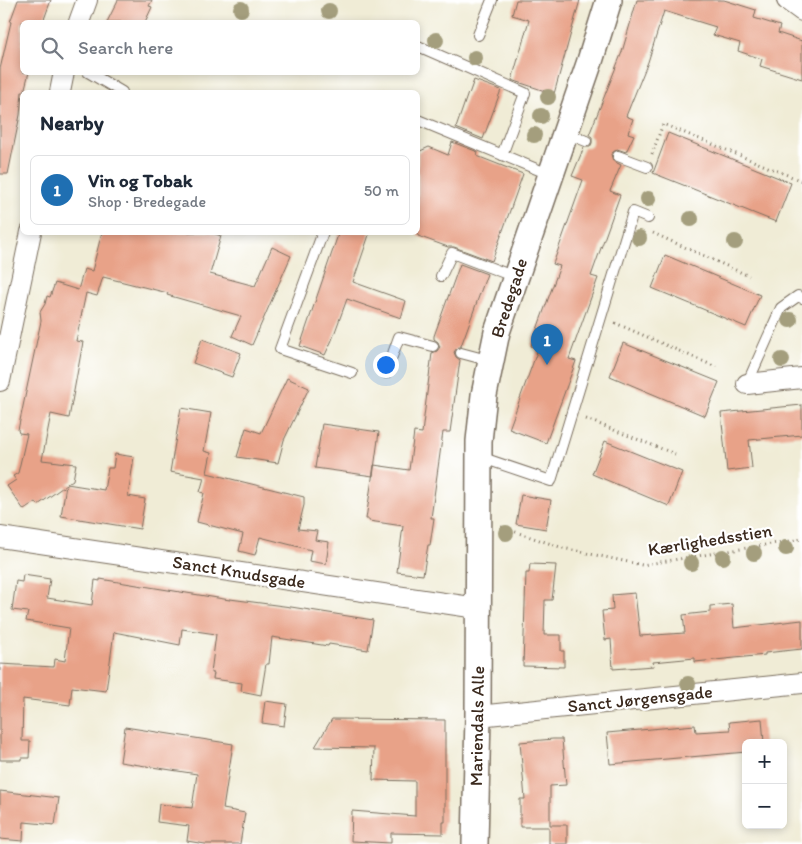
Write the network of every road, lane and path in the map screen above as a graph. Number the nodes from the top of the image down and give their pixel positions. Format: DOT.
graph roads {
  1 [pos="87,0"];
  2 [pos="492,0"];
  3 [pos="609,0"];
  4 [pos="786,0"];
  5 [pos="802,11"];
  6 [pos="80,20"];
  7 [pos="478,35"];
  8 [pos="420,47"];
  9 [pos="63,75"];
  10 [pos="93,75"];
  11 [pos="60,90"];
  12 [pos="119,90"];
  13 [pos="420,121"];
  14 [pos="502,155"];
  15 [pos="618,156"];
  16 [pos="647,167"];
  17 [pos="551,175"];
  18 [pos="802,181"];
  19 [pos="648,218"];
  20 [pos="630,223"];
  21 [pos="30,235"];
  22 [pos="321,235"];
  23 [pos="442,276"];
  24 [pos="749,276"];
  25 [pos="515,277"];
  26 [pos="802,298"];
  27 [pos="601,317"];
  28 [pos="433,346"];
  29 [pos="461,353"];
  30 [pos="490,361"];
  31 [pos="716,367"];
  32 [pos="352,372"];
  33 [pos="386,374"];
  34 [pos="802,378"];
  35 [pos="0,381"];
  36 [pos="747,384"];
  37 [pos="572,413"];
  38 [pos="675,454"];
  39 [pos="479,456"];
  40 [pos="479,519"];
  41 [pos="0,536"];
  42 [pos="802,540"];
  43 [pos="478,608"];
  44 [pos="802,683"];
  45 [pos="478,716"];
  46 [pos="475,844"];
  1 -- 6 [label="street"];
  2 -- 7 [label="lane"];
  3 -- 17 [label="street, Bredegade"];
  4 -- 5 [label="street"];
  8 -- 14 [label="lane"];
  9 -- 11 [label="street"];
  10 -- 12 [label="lane"];
  13 -- 14 [label="lane"];
  14 -- 17 [label="lane"];
  15 -- 16 [label="lane"];
  16 -- 18 [label="path"];
  17 -- 25 [label="street, Bredegade"];
  19 -- 20 [label="lane"];
  20 -- 24 [label="path"];
  20 -- 27 [label="lane"];
  21 -- 35 [label="street"];
  22 -- 32 [label="lane"];
  23 -- 25 [label="lane"];
  25 -- 30 [label="street, Bredegade"];
  26 -- 36 [label="lane"];
  27 -- 31 [label="path"];
  27 -- 37 [label="lane"];
  28 -- 33 [label="lane"];
  29 -- 30 [label="lane"];
  30 -- 39 [label="street, Bredegade"];
  34 -- 36 [label="street"];
  37 -- 38 [label="path"];
  37 -- 39 [label="lane"];
  39 -- 40 [label="street, Bredegade"];
  40 -- 42 [label="path, Kærlighedsstien"];
  40 -- 43 [label="street, Bredegade"];
  41 -- 43 [label="street, Sanct Knudsgade"];
  43 -- 45 [label="street, Mariendals Alle"];
  44 -- 45 [label="street, Sanct Jørgensgade"];
  45 -- 46 [label="street, Mariendals Alle"];
}
